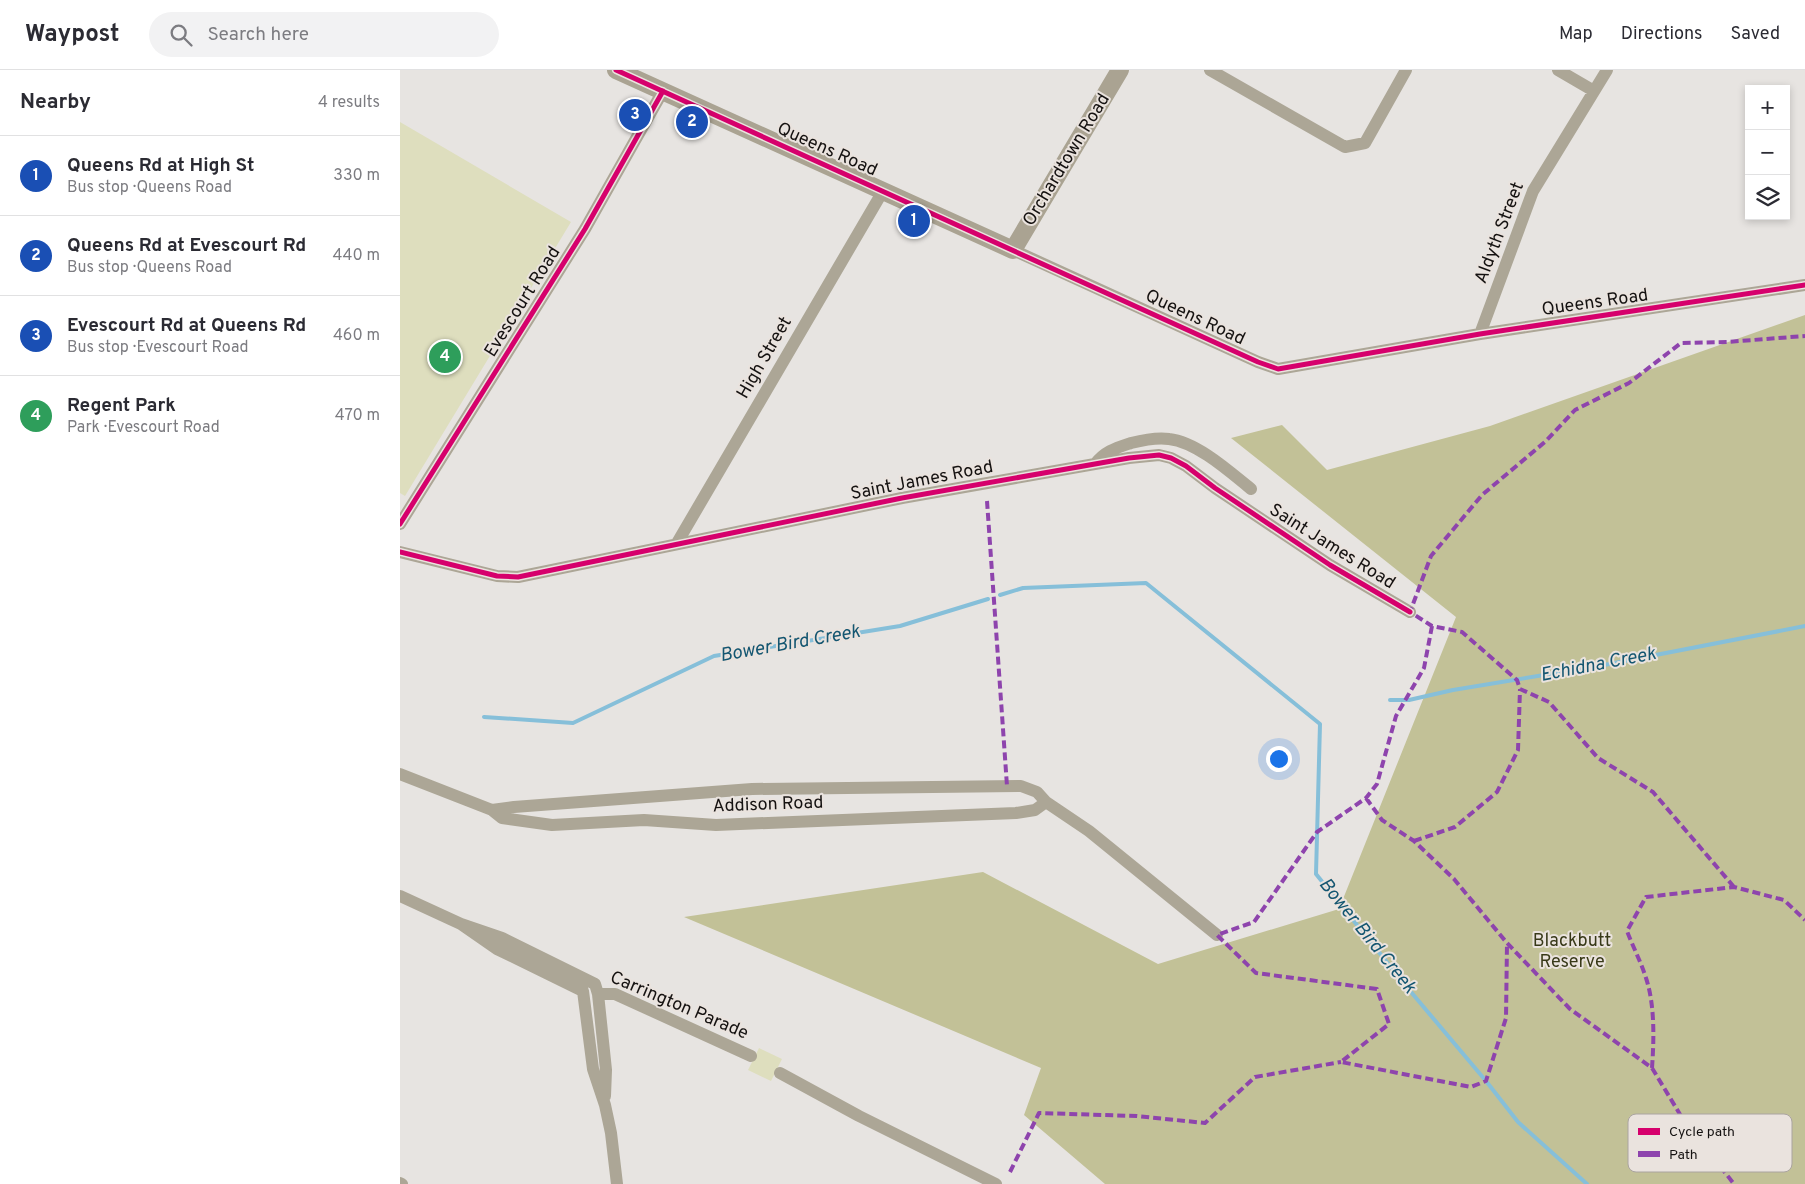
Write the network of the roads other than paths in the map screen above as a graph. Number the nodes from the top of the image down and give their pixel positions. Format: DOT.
graph roads {
  1 [pos="616,70"];
  2 [pos="1120,70"];
  3 [pos="1210,70"];
  4 [pos="1406,70"];
  5 [pos="1558,70"];
  6 [pos="1607,70"];
  7 [pos="664,91"];
  8 [pos="1594,91"];
  9 [pos="883,190"];
  10 [pos="1013,250"];
  11 [pos="1805,285"];
  12 [pos="1480,334"];
  13 [pos="1095,464"];
  14 [pos="1252,489"];
  15 [pos="400,524"];
  16 [pos="677,543"];
  17 [pos="400,552"];
  18 [pos="1410,612"];
  19 [pos="400,774"];
  20 [pos="1046,802"];
  21 [pos="492,810"];
  22 [pos="400,896"];
  23 [pos="461,924"];
  24 [pos="1217,935"];
  25 [pos="598,994"];
  26 [pos="751,1056"];
  27 [pos="780,1073"];
  28 [pos="605,1105"];
  29 [pos="617,1184"];
  30 [pos="996,1184"];
  1 -- 7 [label="street, Queens Road"];
  2 -- 10 [label="street, Orchardtown Road"];
  3 -- 4 [label="street"];
  5 -- 8 [label="street"];
  6 -- 8 [label="street, Aldyth Street"];
  7 -- 9 [label="street, Queens Road"];
  7 -- 15 [label="street, Evescourt Road"];
  8 -- 12 [label="street, Aldyth Street"];
  9 -- 10 [label="street, Queens Road"];
  9 -- 16 [label="street, High Street"];
  10 -- 12 [label="street, Queens Road"];
  11 -- 12 [label="street, Queens Road"];
  13 -- 14 [label="street, Saint James Road"];
  13 -- 16 [label="street, Saint James Road"];
  13 -- 18 [label="street, Saint James Road"];
  16 -- 17 [label="street, Saint James Road"];
  19 -- 21 [label="street, Addison Road"];
  20 -- 21 [label="street, Addison Road"];
  20 -- 21 [label="street, Addison Road"];
  20 -- 24 [label="street, Addison Road"];
  22 -- 23 [label="street, Carrington Parade"];
  23 -- 25 [label="street, Carrington Parade"];
  23 -- 28 [label="street, Carrington Parade"];
  25 -- 26 [label="street, Carrington Parade"];
  25 -- 28 [label="street"];
  27 -- 30 [label="street"];
  28 -- 29 [label="street"];
}
